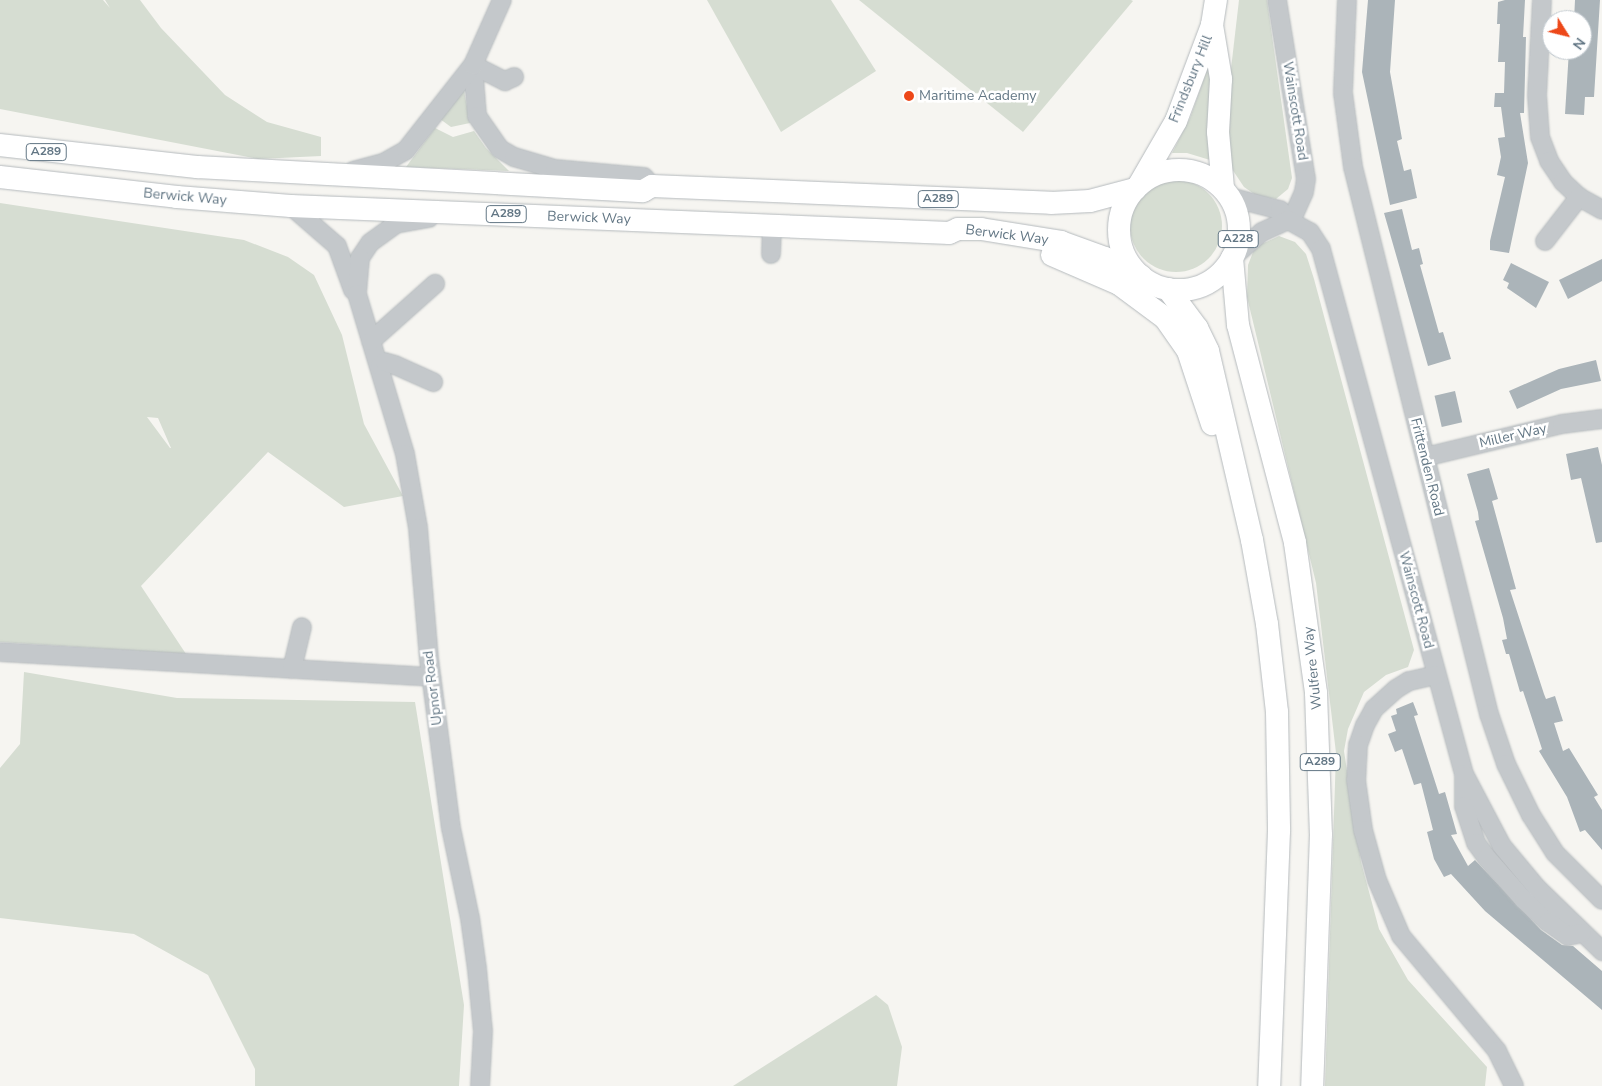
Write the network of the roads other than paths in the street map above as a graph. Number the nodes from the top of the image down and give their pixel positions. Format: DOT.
graph roads {
  1 [pos="502,0"];
  2 [pos="1216,0"];
  3 [pos="1277,0"];
  4 [pos="1347,0"];
  5 [pos="1542,0"];
  6 [pos="1212,24"];
  7 [pos="473,65"];
  8 [pos="514,77"];
  9 [pos="0,138"];
  10 [pos="0,145"];
  11 [pos="55,153"];
  12 [pos="339,175"];
  13 [pos="0,176"];
  14 [pos="652,186"];
  15 [pos="1136,188"];
  16 [pos="1226,193"];
  17 [pos="1579,197"];
  18 [pos="291,206"];
  19 [pos="1602,210"];
  20 [pos="456,212"];
  21 [pos="1290,220"];
  22 [pos="772,226"];
  23 [pos="949,234"];
  24 [pos="1545,241"];
  25 [pos="771,254"];
  26 [pos="1232,258"];
  27 [pos="1141,276"];
  28 [pos="435,284"];
  29 [pos="1168,289"];
  30 [pos="357,294"];
  31 [pos="371,341"];
  32 [pos="380,366"];
  33 [pos="433,382"];
  34 [pos="1602,419"];
  35 [pos="1424,457"];
  36 [pos="1252,540"];
  37 [pos="302,627"];
  38 [pos="0,652"];
  39 [pos="292,669"];
  40 [pos="1436,675"];
  41 [pos="431,677"];
  42 [pos="1602,900"];
  43 [pos="1602,951"];
  44 [pos="480,1086"];
  45 [pos="1269,1086"];
  46 [pos="1312,1086"];
  47 [pos="1514,1086"];
  1 -- 7 [label="street"];
  2 -- 6 [label="main road, Frindsbury Hill / A228"];
  3 -- 21 [label="street, Wainscott Road"];
  4 -- 35 [label="street, Frittenden Road"];
  5 -- 17 [label="street"];
  6 -- 15 [label="main road, Frindsbury Hill / A228"];
  6 -- 16 [label="main road, Frindsbury Hill / A228"];
  7 -- 8 [label="street"];
  7 -- 12 [label="street"];
  7 -- 14 [label="street"];
  9 -- 11 [label="main road, A289"];
  10 -- 11 [label="main road, A289"];
  11 -- 12 [label="main road, A289"];
  12 -- 14 [label="main road, A289"];
  13 -- 18 [label="main road, Berwick Way / A289"];
  14 -- 15 [label="main road, A289"];
  15 -- 16 [label="main road"];
  15 -- 27 [label="main road, A228"];
  16 -- 21 [label="street, Wainscott Road"];
  16 -- 26 [label="main road, A228"];
  17 -- 19 [label="street"];
  17 -- 24 [label="street"];
  18 -- 20 [label="main road, Berwick Way / A289"];
  18 -- 30 [label="street"];
  20 -- 22 [label="main road, Berwick Way / A289"];
  20 -- 30 [label="street"];
  21 -- 26 [label="street"];
  21 -- 40 [label="street, Wainscott Road"];
  22 -- 23 [label="main road, Berwick Way / A289"];
  22 -- 25 [label="street"];
  23 -- 27 [label="main road, Berwick Way / A289"];
  23 -- 36 [label="main road, A289"];
  26 -- 29 [label="main road, A228"];
  26 -- 46 [label="main road, Wulfere Way / A289"];
  27 -- 29 [label="main road, A228"];
  28 -- 31 [label="street"];
  29 -- 36 [label="main road, A289"];
  30 -- 31 [label="street, Upnor Road"];
  31 -- 32 [label="street, Upnor Road"];
  32 -- 33 [label="street"];
  32 -- 41 [label="street, Upnor Road"];
  34 -- 35 [label="street, Miller Way"];
  35 -- 42 [label="street, Frittenden Road"];
  36 -- 45 [label="main road, A289"];
  37 -- 39 [label="street"];
  38 -- 39 [label="street"];
  39 -- 41 [label="street"];
  40 -- 43 [label="street, Wainscott Road"];
  40 -- 47 [label="street"];
  41 -- 44 [label="street, Upnor Road"];
}
